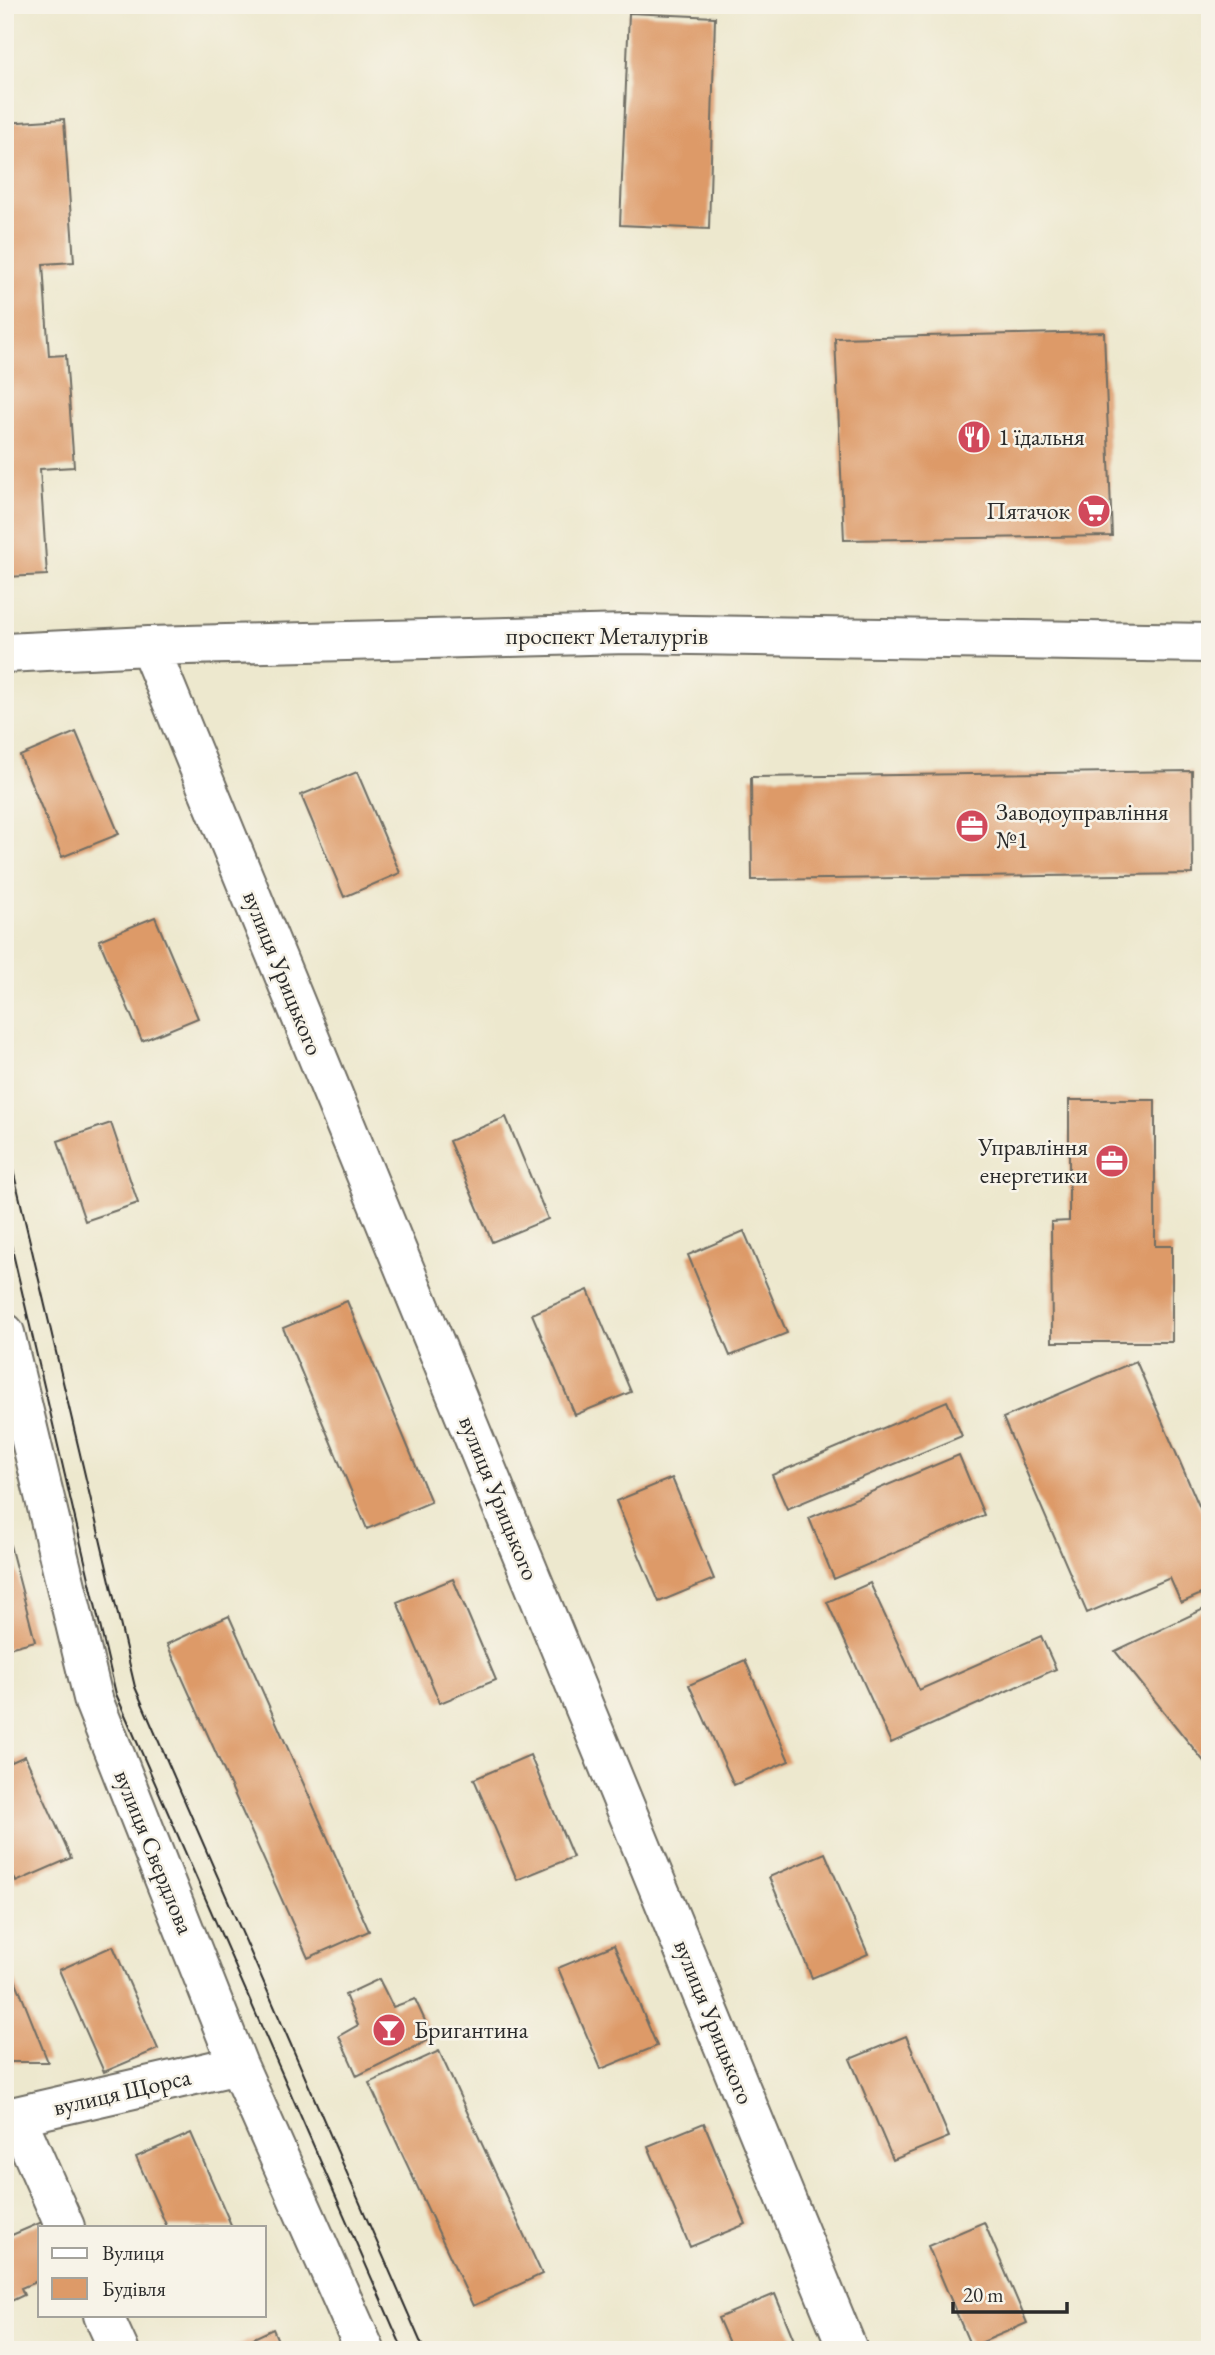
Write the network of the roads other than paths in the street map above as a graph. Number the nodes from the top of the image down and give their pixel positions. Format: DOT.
graph roads {
  1 [pos="1210,643"];
  2 [pos="149,646"];
  3 [pos="5,653"];
  4 [pos="5,1333"];
  5 [pos="239,2065"];
  6 [pos="10,2116"];
  7 [pos="65,2226"];
  8 [pos="103,2316"];
  9 [pos="119,2350"];
  10 [pos="365,2350"];
  11 [pos="848,2350"];
  1 -- 2 [label="street, проспект Металургів"];
  2 -- 3 [label="street, проспект Металургів"];
  2 -- 11 [label="street, вулиця Урицького"];
  4 -- 5 [label="street, вулиця Свердлова"];
  5 -- 6 [label="street, вулиця Щорса"];
  5 -- 10 [label="street, вулиця Свердлова"];
  6 -- 7 [label="street"];
  8 -- 9 [label="street"];
}
